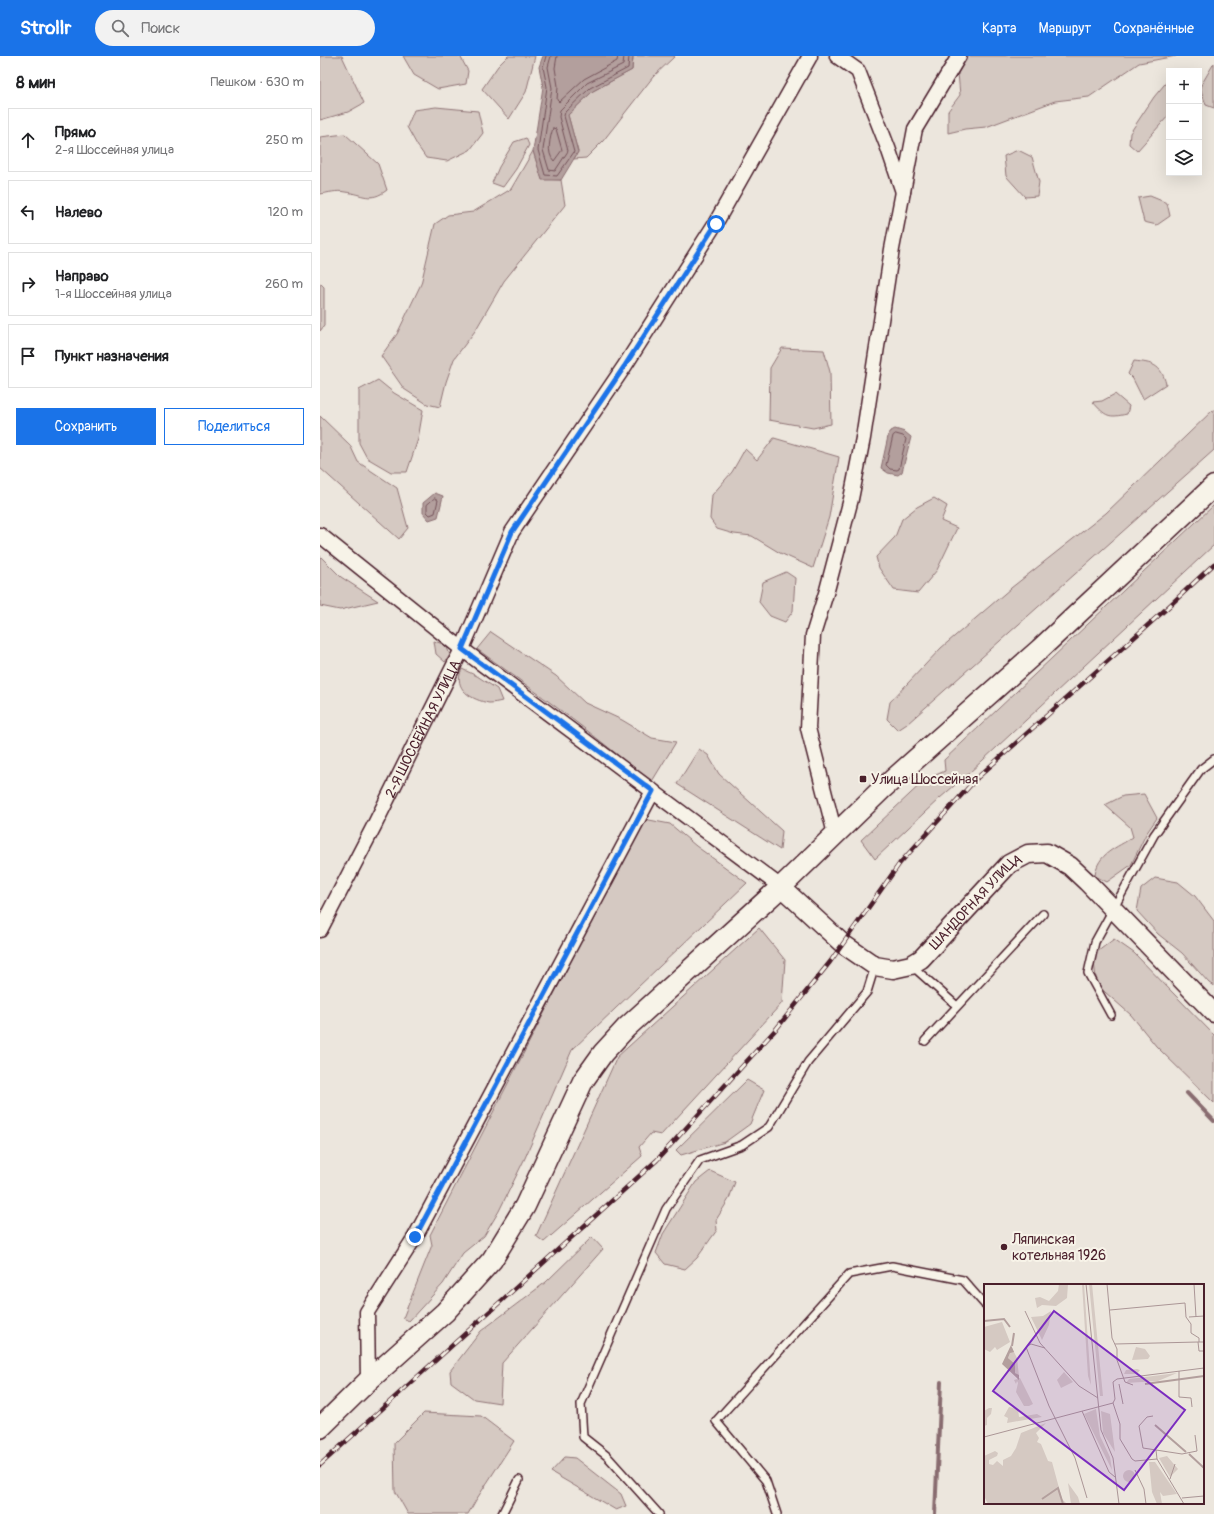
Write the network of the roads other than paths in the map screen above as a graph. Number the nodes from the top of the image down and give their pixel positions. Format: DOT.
graph roads {
  1 [pos="810,56"];
  2 [pos="837,56"];
  3 [pos="959,56"];
  4 [pos="903,192"];
  5 [pos="1214,486"];
  6 [pos="320,535"];
  7 [pos="462,649"];
  8 [pos="1214,759"];
  9 [pos="653,791"];
  10 [pos="835,834"];
  11 [pos="781,887"];
  12 [pos="1114,909"];
  13 [pos="1043,914"];
  14 [pos="320,930"];
  15 [pos="911,965"];
  16 [pos="875,966"];
  17 [pos="957,1006"];
  18 [pos="1214,1013"];
  19 [pos="1111,1015"];
  20 [pos="925,1041"];
  21 [pos="984,1304"];
  22 [pos="368,1381"];
  23 [pos="320,1428"];
  24 [pos="519,1480"];
  25 [pos="502,1514"];
  26 [pos="659,1514"];
  27 [pos="777,1514"];
  1 -- 7 [label="street, 2-Я ШОССЕЙНАЯ УЛИЦА"];
  2 -- 4 [label="street"];
  3 -- 4 [label="street"];
  4 -- 10 [label="street"];
  5 -- 10 [label="main road"];
  6 -- 7 [label="street"];
  7 -- 9 [label="street"];
  7 -- 14 [label="street, 2-Я ШОССЕЙНАЯ УЛИЦА"];
  8 -- 12 [label="lane"];
  9 -- 11 [label="street"];
  9 -- 22 [label="street"];
  10 -- 11 [label="main road"];
  11 -- 16 [label="street, ШАНДОРНАЯ УЛИЦА"];
  11 -- 22 [label="main road"];
  12 -- 15 [label="street, ШАНДОРНАЯ УЛИЦА"];
  12 -- 18 [label="street, ШАНДОРНАЯ УЛИЦА"];
  12 -- 19 [label="lane"];
  13 -- 17 [label="lane"];
  15 -- 16 [label="street, ШАНДОРНАЯ УЛИЦА"];
  15 -- 17 [label="lane"];
  16 -- 26 [label="lane"];
  17 -- 20 [label="lane"];
  21 -- 27 [label="lane"];
  22 -- 23 [label="main road"];
  24 -- 25 [label="lane"];
}
